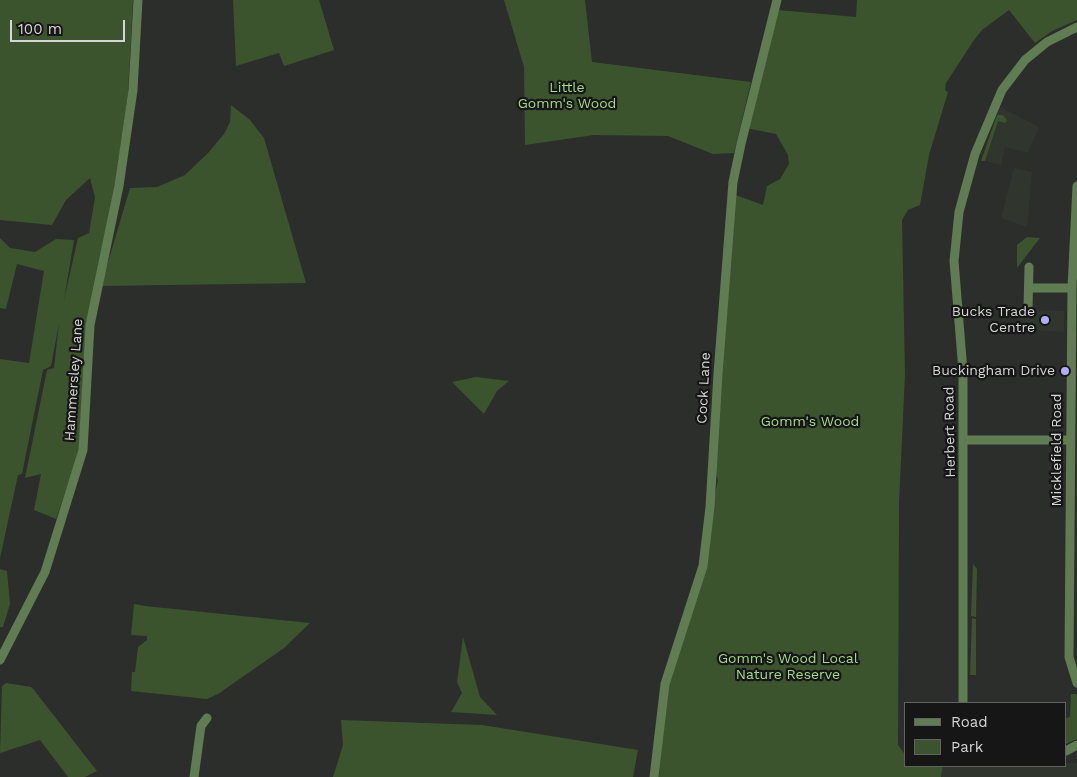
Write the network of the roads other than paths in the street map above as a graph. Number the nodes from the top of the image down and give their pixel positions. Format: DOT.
graph roads {
  1 [pos="138,0"];
  2 [pos="777,0"];
  3 [pos="1077,27"];
  4 [pos="1077,186"];
  5 [pos="1029,267"];
  6 [pos="1029,288"];
  7 [pos="1072,288"];
  8 [pos="1028,308"];
  9 [pos="1074,382"];
  10 [pos="965,440"];
  11 [pos="1070,440"];
  12 [pos="0,660"];
  13 [pos="1077,683"];
  14 [pos="963,702"];
  15 [pos="207,718"];
  16 [pos="194,777"];
  17 [pos="654,777"];
  1 -- 12 [label="street, Hammersley Lane"];
  2 -- 17 [label="street, Cock Lane"];
  3 -- 10 [label="street, Herbert Road"];
  4 -- 7 [label="street, Micklefield Road"];
  5 -- 6 [label="street"];
  6 -- 7 [label="street"];
  6 -- 8 [label="street"];
  7 -- 9 [label="street, Micklefield Road"];
  9 -- 11 [label="street, Micklefield Road"];
  10 -- 11 [label="street"];
  10 -- 14 [label="street, Herbert Road"];
  11 -- 13 [label="street, Micklefield Road"];
  15 -- 16 [label="street"];
}
